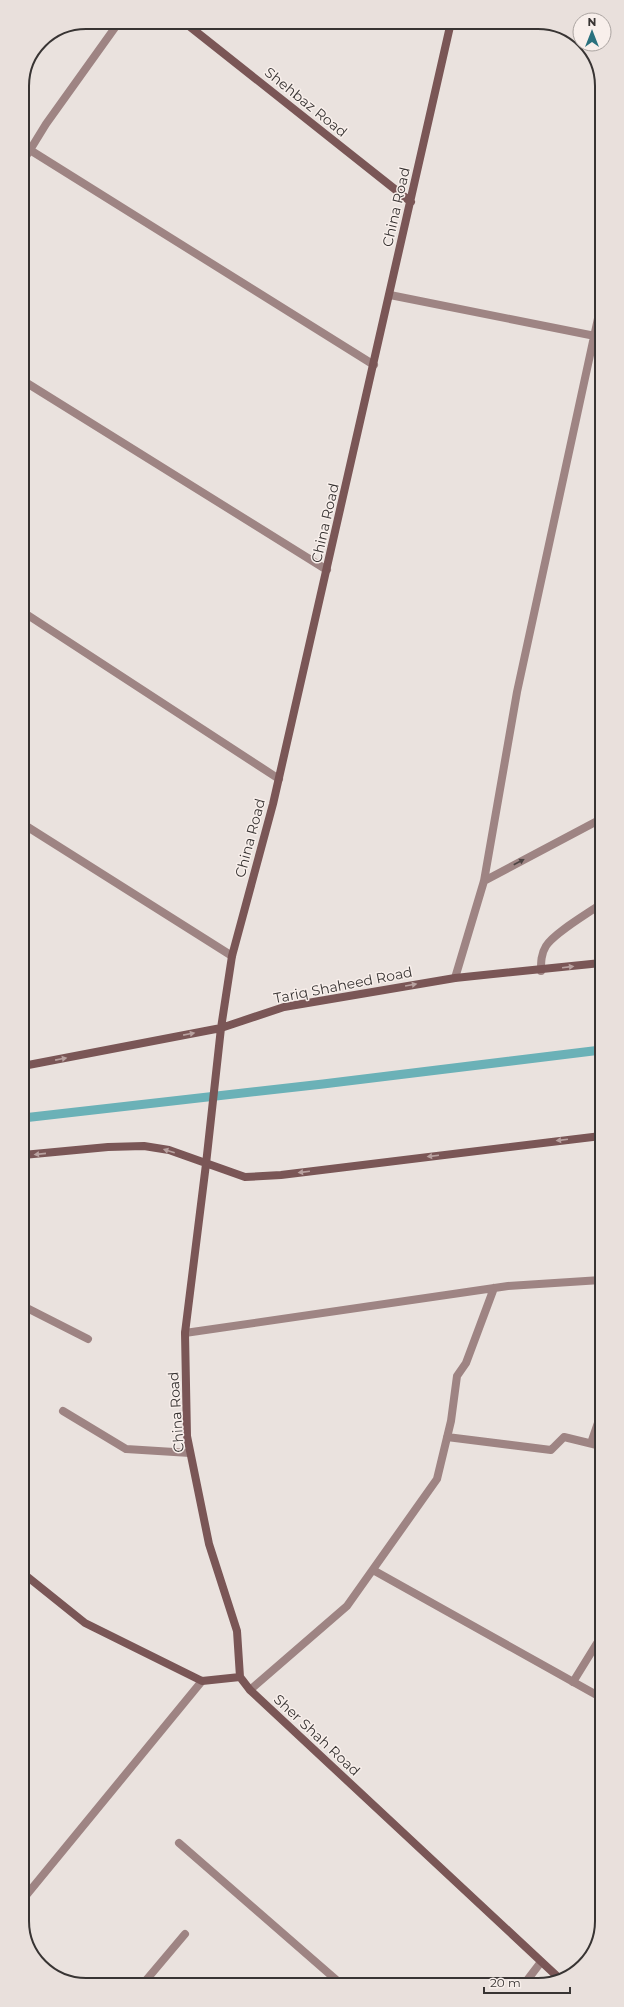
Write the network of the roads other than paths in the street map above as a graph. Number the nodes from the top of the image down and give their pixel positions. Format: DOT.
graph roads {
  1 [pos="114,29"];
  2 [pos="193,29"];
  3 [pos="449,29"];
  4 [pos="30,150"];
  5 [pos="411,202"];
  6 [pos="390,295"];
  7 [pos="595,336"];
  8 [pos="595,345"];
  9 [pos="374,365"];
  10 [pos="29,384"];
  11 [pos="327,570"];
  12 [pos="29,616"];
  13 [pos="279,779"];
  14 [pos="595,822"];
  15 [pos="29,828"];
  16 [pos="484,881"];
  17 [pos="595,908"];
  18 [pos="232,956"];
  19 [pos="595,964"];
  20 [pos="541,971"];
  21 [pos="456,978"];
  22 [pos="221,1028"];
  23 [pos="29,1065"];
  24 [pos="595,1137"];
  25 [pos="29,1154"];
  26 [pos="206,1164"];
  27 [pos="595,1280"];
  28 [pos="494,1288"];
  29 [pos="29,1309"];
  30 [pos="185,1333"];
  31 [pos="88,1339"];
  32 [pos="64,1410"];
  33 [pos="595,1433"];
  34 [pos="447,1437"];
  35 [pos="592,1443"];
  36 [pos="595,1444"];
  37 [pos="190,1453"];
  38 [pos="373,1570"];
  39 [pos="29,1578"];
  40 [pos="595,1646"];
  41 [pos="240,1677"];
  42 [pos="202,1681"];
  43 [pos="573,1682"];
  44 [pos="250,1690"];
  45 [pos="595,1694"];
  46 [pos="179,1843"];
  47 [pos="29,1892"];
  48 [pos="185,1934"];
  49 [pos="541,1962"];
  50 [pos="556,1975"];
  51 [pos="148,1978"];
  52 [pos="334,1978"];
  53 [pos="528,1978"];
  1 -- 4 [label="street"];
  2 -- 5 [label="main road, Shehbaz Road"];
  3 -- 5 [label="main road, China Road"];
  4 -- 9 [label="street"];
  5 -- 6 [label="main road, China Road"];
  6 -- 7 [label="street"];
  6 -- 9 [label="main road, China Road"];
  8 -- 16 [label="street"];
  9 -- 11 [label="main road, China Road"];
  10 -- 11 [label="street"];
  11 -- 13 [label="main road, China Road"];
  12 -- 13 [label="street"];
  13 -- 18 [label="main road, China Road"];
  16 -- 14 [label="street, one-way"];
  15 -- 18 [label="street"];
  16 -- 21 [label="street"];
  17 -- 20 [label="street"];
  18 -- 22 [label="main road, China Road"];
  20 -- 19 [label="main road, Tariq Shaheed Road, one-way"];
  20 -- 21 [label="main road, Tariq Shaheed Road"];
  22 -- 21 [label="main road, Tariq Shaheed Road, one-way"];
  23 -- 22 [label="main road, Tariq Shaheed Road, one-way"];
  22 -- 26 [label="main road, China Road"];
  24 -- 26 [label="main road, one-way"];
  26 -- 25 [label="main road, one-way"];
  26 -- 30 [label="main road, China Road"];
  27 -- 28 [label="street"];
  28 -- 30 [label="street"];
  28 -- 34 [label="street"];
  29 -- 31 [label="street"];
  30 -- 37 [label="main road, China Road"];
  32 -- 37 [label="street"];
  33 -- 35 [label="street"];
  34 -- 35 [label="street"];
  34 -- 38 [label="street"];
  35 -- 36 [label="street"];
  37 -- 41 [label="main road, China Road"];
  38 -- 43 [label="street"];
  38 -- 44 [label="street"];
  39 -- 42 [label="main road"];
  40 -- 43 [label="street"];
  41 -- 42 [label="main road"];
  41 -- 44 [label="main road, Sher Shah Road"];
  42 -- 47 [label="street"];
  43 -- 45 [label="street"];
  44 -- 49 [label="main road, Sher Shah Road"];
  46 -- 52 [label="street"];
  48 -- 51 [label="street"];
  49 -- 50 [label="main road, Sher Shah Road"];
  49 -- 53 [label="street"];
}
